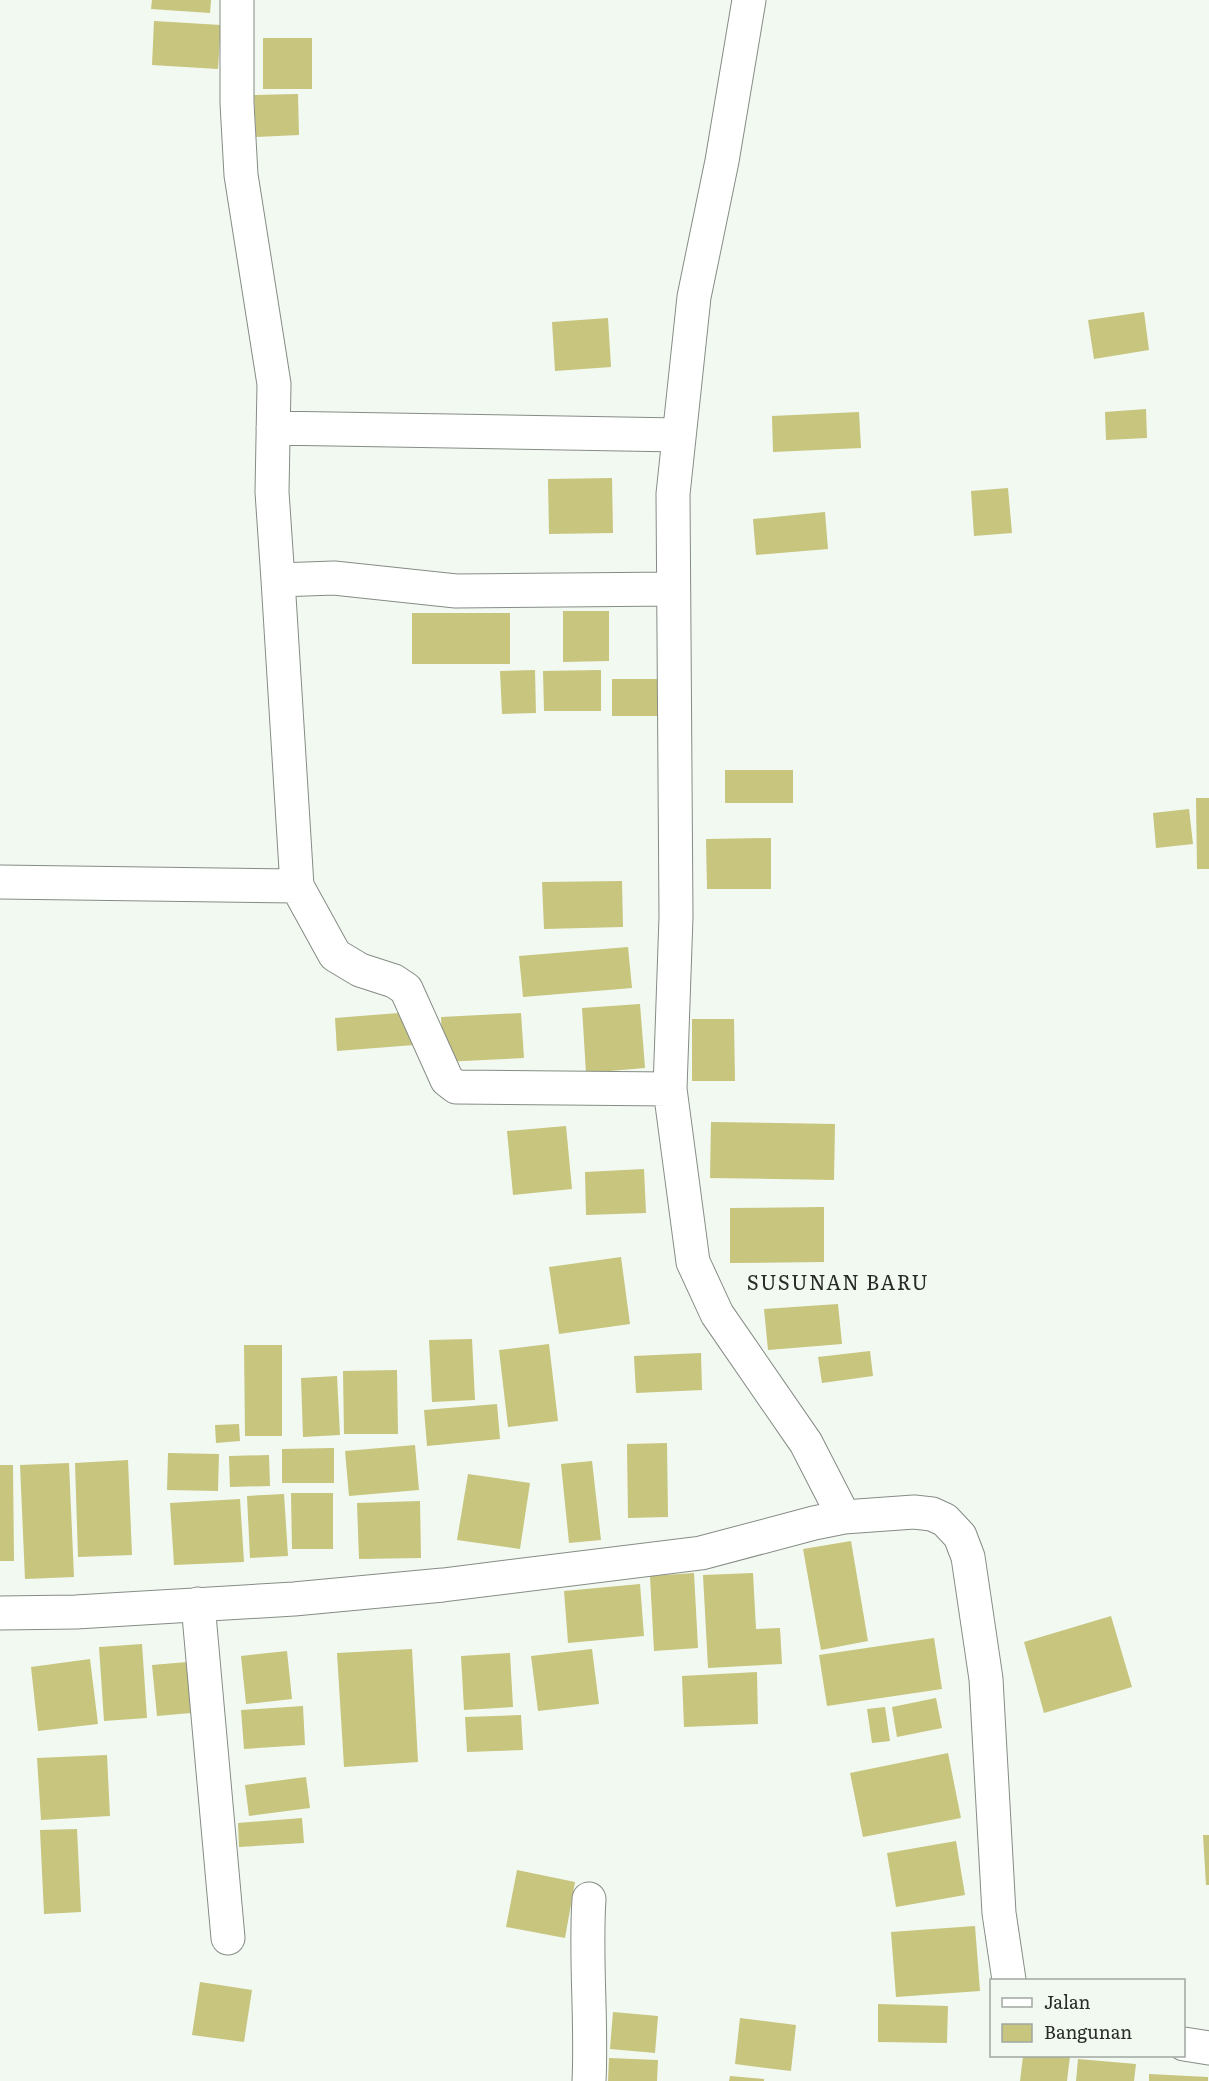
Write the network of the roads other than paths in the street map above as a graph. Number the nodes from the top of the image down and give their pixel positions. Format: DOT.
graph roads {
  1 [pos="237,0"];
  2 [pos="749,0"];
  3 [pos="273,428"];
  4 [pos="679,435"];
  5 [pos="278,580"];
  6 [pos="673,589"];
  7 [pos="0,882"];
  8 [pos="297,886"];
  9 [pos="670,1089"];
  10 [pos="844,1517"];
  11 [pos="198,1604"];
  12 [pos="0,1613"];
  13 [pos="589,1899"];
  14 [pos="228,1938"];
  15 [pos="1009,1979"];
  16 [pos="1185,2044"];
  17 [pos="1209,2048"];
  18 [pos="589,2081"];
  1 -- 3 [label="street"];
  2 -- 4 [label="street"];
  3 -- 4 [label="street"];
  3 -- 5 [label="street"];
  4 -- 6 [label="street"];
  5 -- 6 [label="street"];
  5 -- 8 [label="street"];
  6 -- 9 [label="street"];
  7 -- 8 [label="street"];
  8 -- 9 [label="street"];
  9 -- 10 [label="street"];
  10 -- 11 [label="street"];
  10 -- 15 [label="street"];
  11 -- 12 [label="street"];
  11 -- 14 [label="street"];
  13 -- 18 [label="street"];
  16 -- 17 [label="street"];
}
